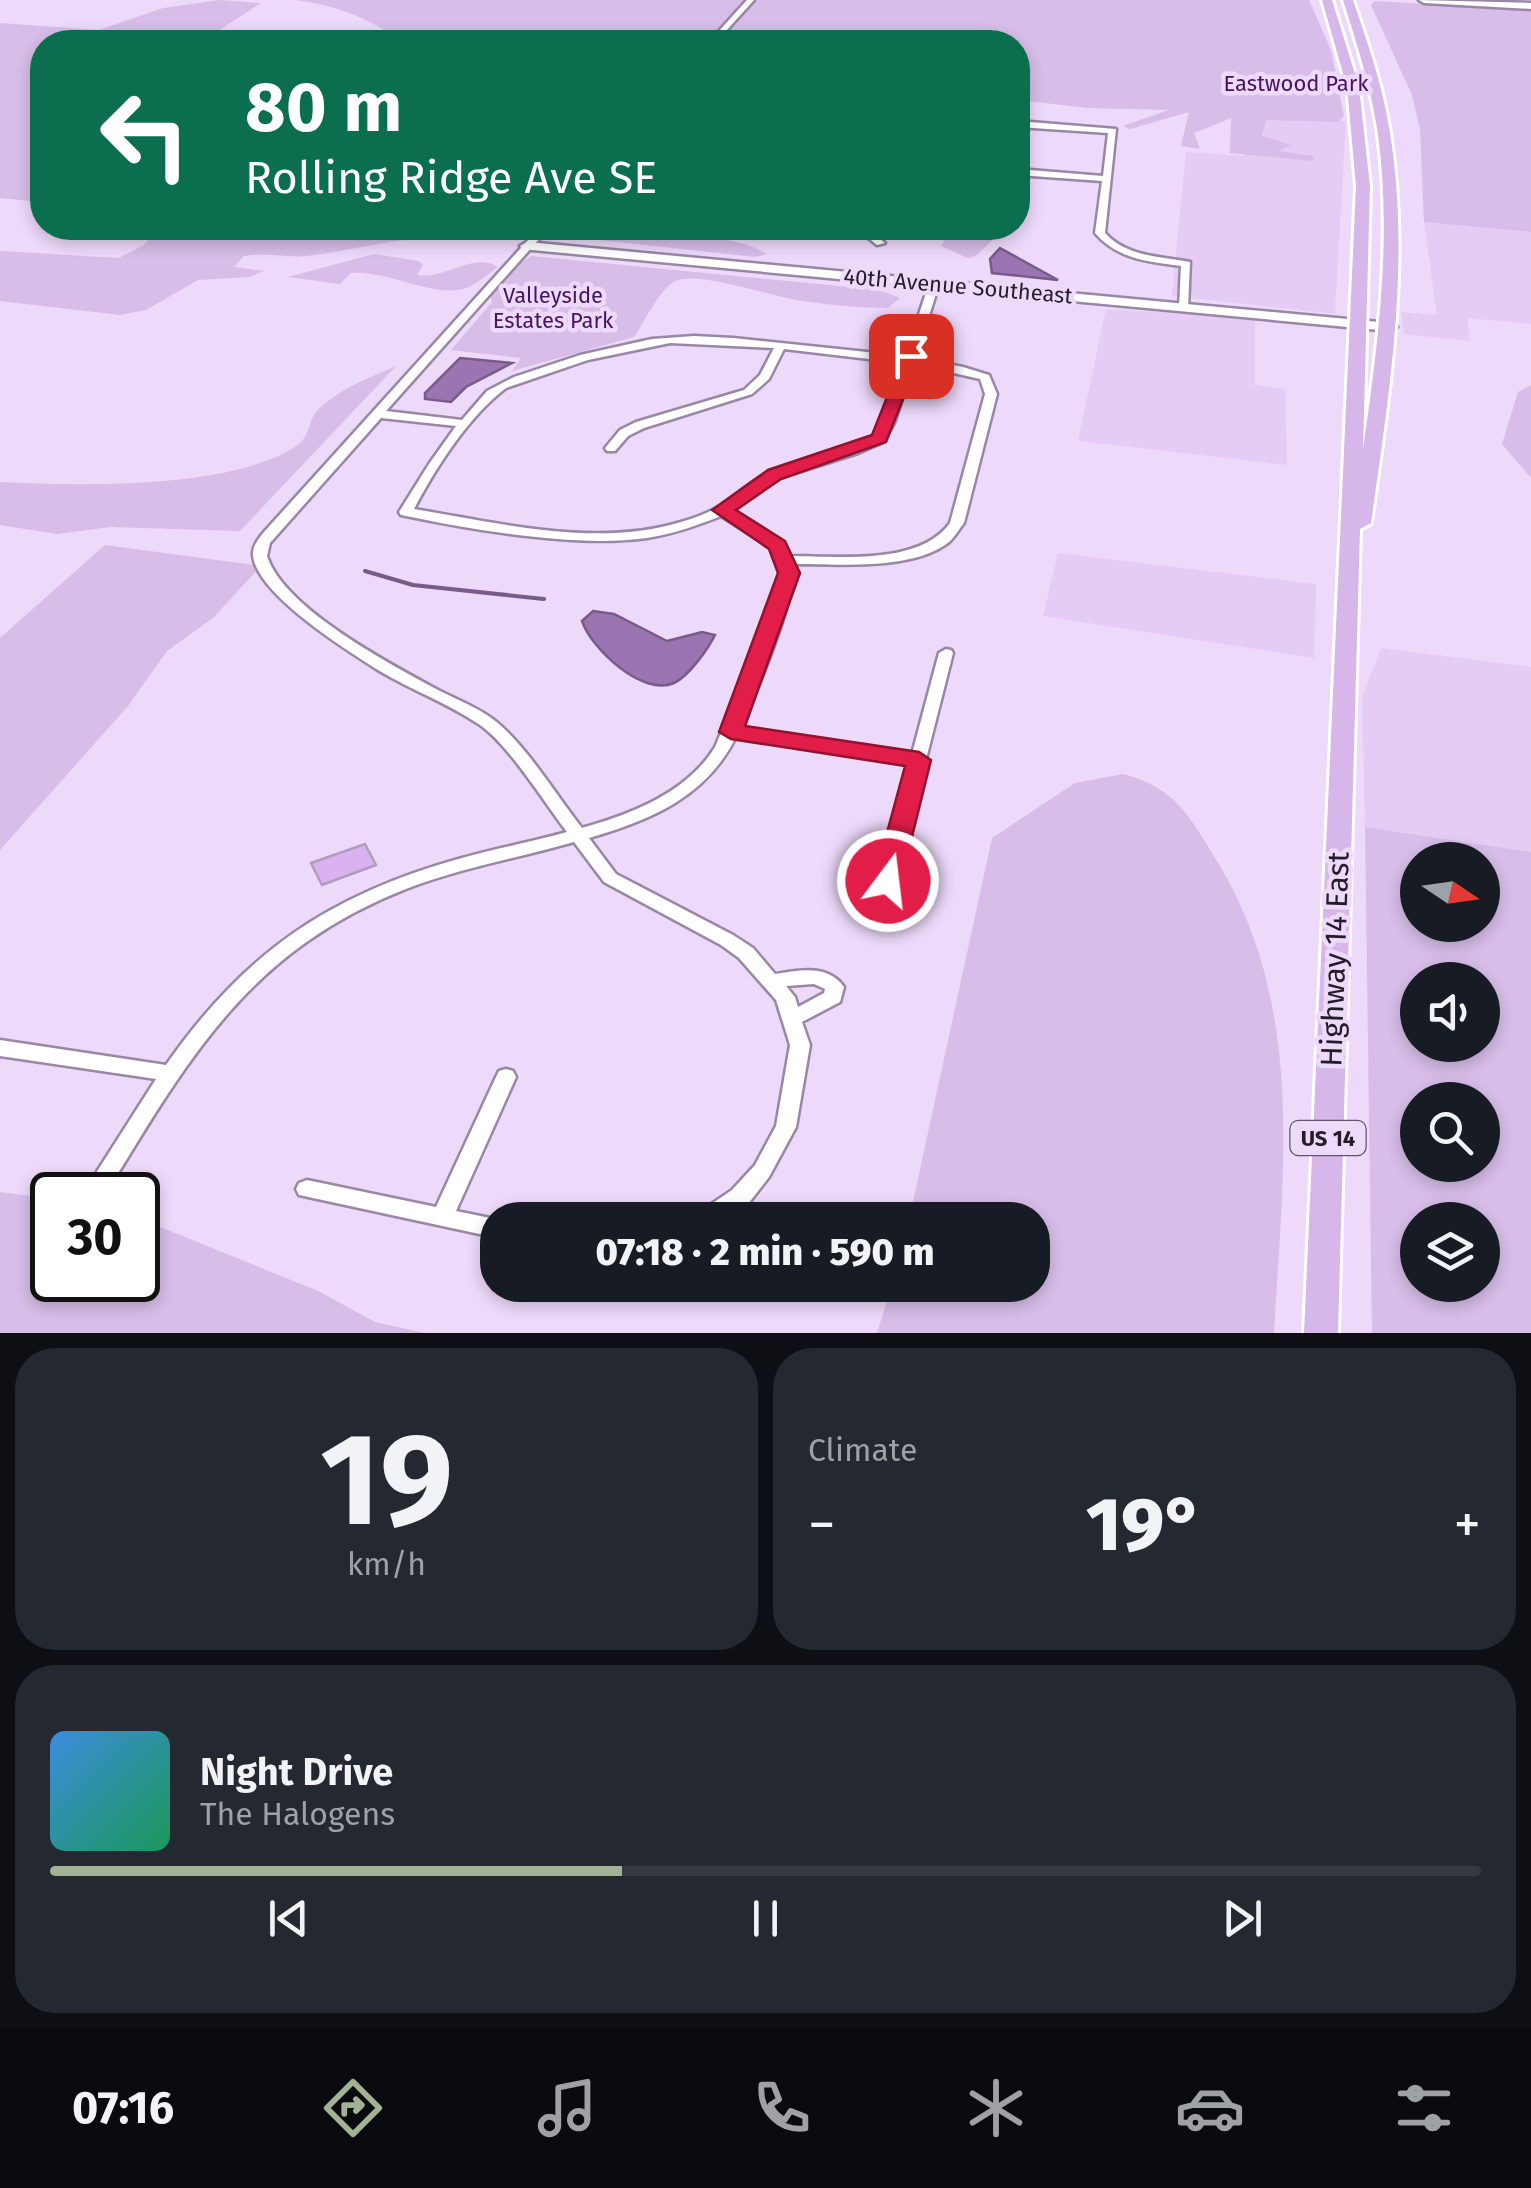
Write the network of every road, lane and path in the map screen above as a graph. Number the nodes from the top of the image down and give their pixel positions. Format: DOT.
graph roads {
  1 [pos="751,0"];
  2 [pos="1327,0"];
  3 [pos="1348,0"];
  4 [pos="1424,0"];
  5 [pos="1531,6"];
  6 [pos="723,30"];
  7 [pos="1030,125"];
  8 [pos="1030,173"];
  9 [pos="1106,179"];
  10 [pos="533,240"];
  11 [pos="877,240"];
  12 [pos="880,242"];
  13 [pos="527,246"];
  14 [pos="934,284"];
  15 [pos="1184,307"];
  16 [pos="1356,323"];
  17 [pos="1390,326"];
  18 [pos="779,348"];
  19 [pos="909,361"];
  20 [pos="378,414"];
  21 [pos="467,424"];
  22 [pos="611,448"];
  23 [pos="722,510"];
  24 [pos="787,560"];
  25 [pos="1348,585"];
  26 [pos="946,653"];
  27 [pos="731,732"];
  28 [pos="919,760"];
  29 [pos="578,834"];
  30 [pos="888,881"];
  31 [pos="774,981"];
  32 [pos="793,1018"];
  33 [pos="0,1048"];
  34 [pos="173,1074"];
  35 [pos="506,1077"];
  36 [pos="108,1172"];
  37 [pos="307,1189"];
  38 [pos="733,1202"];
  39 [pos="442,1217"];
  40 [pos="480,1226"];
  41 [pos="1321,1333"];
  1 -- 6 [label="street"];
  2 -- 16 [label="main road, Highway 14 East / US 14"];
  3 -- 17 [label="main road, Highway 14 East / US 14"];
  4 -- 5 [label="street"];
  7 -- 9 [label="street"];
  8 -- 9 [label="street"];
  9 -- 15 [label="street"];
  10 -- 13 [label="street"];
  11 -- 12 [label="street"];
  13 -- 14 [label="street, 40th Avenue Southeast"];
  13 -- 20 [label="street"];
  14 -- 15 [label="street, 40th Avenue Southeast"];
  14 -- 19 [label="street"];
  15 -- 16 [label="street, 40th Avenue Southeast"];
  16 -- 17 [label="street, 40th Avenue Southeast"];
  16 -- 25 [label="main road, Highway 14 East / US 14"];
  17 -- 25 [label="main road, Highway 14 East / US 14"];
  18 -- 19 [label="street"];
  18 -- 21 [label="street"];
  18 -- 22 [label="street"];
  19 -- 23 [label="street"];
  19 -- 24 [label="street"];
  20 -- 21 [label="street"];
  20 -- 29 [label="street"];
  21 -- 23 [label="street"];
  23 -- 24 [label="street"];
  24 -- 27 [label="street"];
  25 -- 41 [label="main road, Highway 14 East / US 14"];
  26 -- 28 [label="street"];
  27 -- 28 [label="street"];
  27 -- 29 [label="street"];
  28 -- 30 [label="street"];
  29 -- 31 [label="street"];
  29 -- 34 [label="street"];
  31 -- 32 [label="street"];
  31 -- 32 [label="street"];
  32 -- 38 [label="street"];
  33 -- 34 [label="street"];
  34 -- 36 [label="street"];
  35 -- 39 [label="street"];
  37 -- 39 [label="street"];
  39 -- 40 [label="street"];
}
